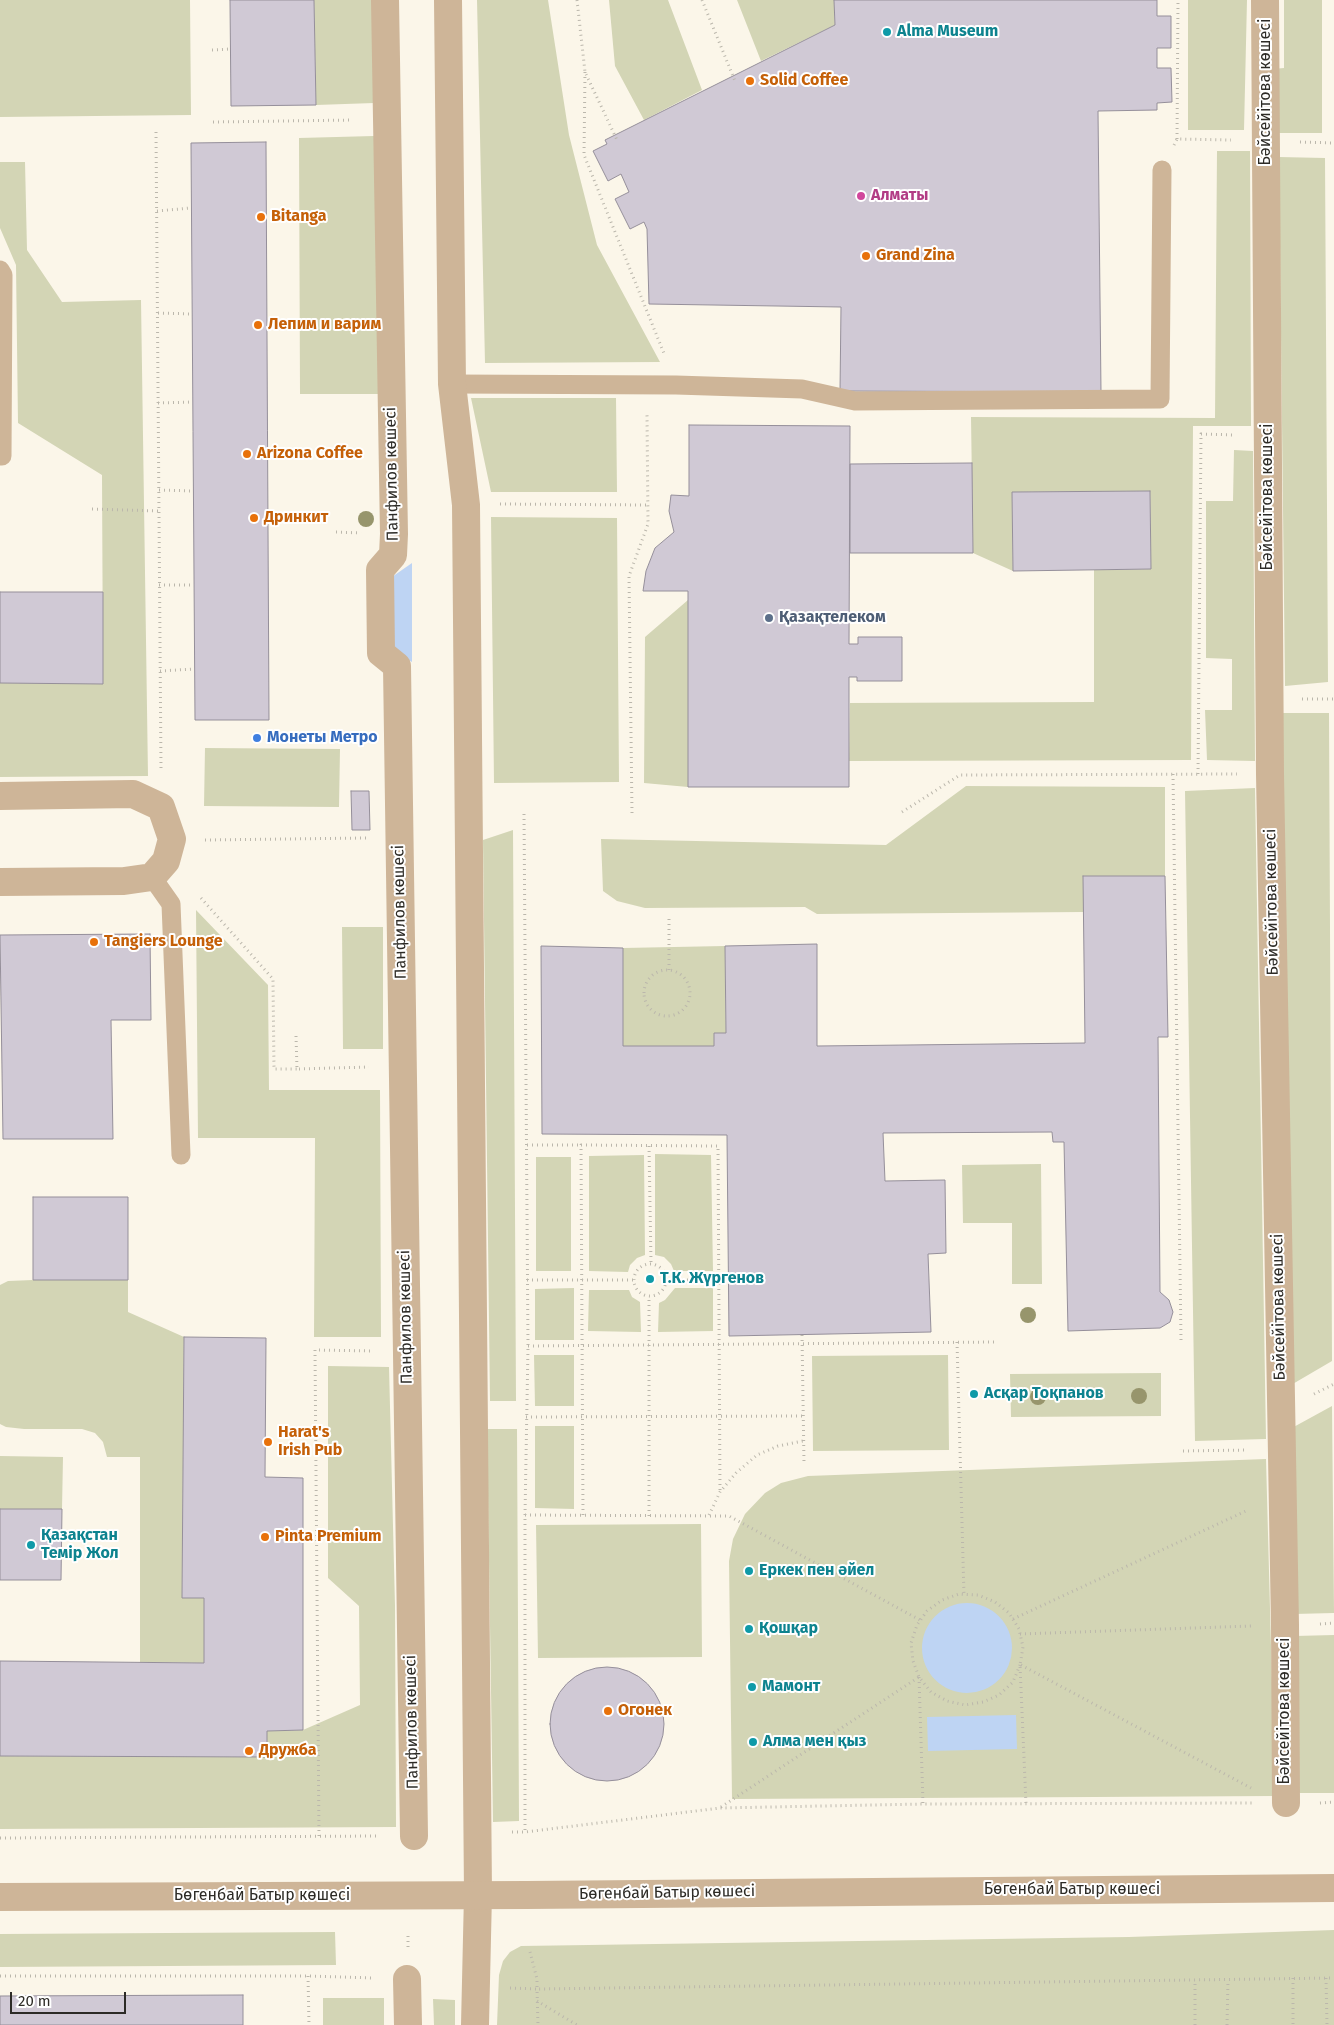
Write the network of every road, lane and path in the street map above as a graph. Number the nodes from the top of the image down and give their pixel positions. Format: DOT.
graph roads {
  1 [pos="384,0"];
  2 [pos="448,0"];
  3 [pos="577,0"];
  4 [pos="702,0"];
  5 [pos="1178,0"];
  6 [pos="1265,0"];
  7 [pos="212,50"];
  8 [pos="230,50"];
  9 [pos="585,72"];
  10 [pos="735,81"];
  11 [pos="386,120"];
  12 [pos="213,122"];
  13 [pos="156,132"];
  14 [pos="1177,139"];
  15 [pos="617,140"];
  16 [pos="1266,141"];
  17 [pos="1162,170"];
  18 [pos="191,208"];
  19 [pos="157,210"];
  20 [pos="0,270"];
  21 [pos="158,313"];
  22 [pos="192,314"];
  23 [pos="452,384"];
  24 [pos="647,385"];
  25 [pos="676,385"];
  26 [pos="193,402"];
  27 [pos="158,403"];
  28 [pos="1268,435"];
  29 [pos="0,456"];
  30 [pos="159,490"];
  31 [pos="193,491"];
  32 [pos="492,504"];
  33 [pos="648,505"];
  34 [pos="92,509"];
  35 [pos="159,511"];
  36 [pos="159,585"];
  37 [pos="194,585"];
  38 [pos="194,669"];
  39 [pos="160,671"];
  40 [pos="1173,774"];
  41 [pos="1198,774"];
  42 [pos="1270,774"];
  43 [pos="0,796"];
  44 [pos="161,807"];
  45 [pos="902,812"];
  46 [pos="632,813"];
  47 [pos="524,814"];
  48 [pos="152,877"];
  49 [pos="0,882"];
  50 [pos="201,898"];
  51 [pos="669,920"];
  52 [pos="669,970"];
  53 [pos="296,1036"];
  54 [pos="402,1067"];
  55 [pos="297,1069"];
  56 [pos="527,1145"];
  57 [pos="581,1145"];
  58 [pos="649,1146"];
  59 [pos="181,1155"];
  60 [pos="651,1263"];
  61 [pos="527,1280"];
  62 [pos="582,1280"];
  63 [pos="634,1280"];
  64 [pos="667,1280"];
  65 [pos="720,1280"];
  66 [pos="649,1296"];
  67 [pos="802,1335"];
  68 [pos="1181,1340"];
  69 [pos="957,1342"];
  70 [pos="997,1342"];
  71 [pos="802,1344"];
  72 [pos="650,1345"];
  73 [pos="528,1346"];
  74 [pos="582,1346"];
  75 [pos="720,1346"];
  76 [pos="406,1352"];
  77 [pos="526,1416"];
  78 [pos="582,1416"];
  79 [pos="649,1416"];
  80 [pos="721,1416"];
  81 [pos="803,1416"];
  82 [pos="803,1441"];
  83 [pos="1281,1449"];
  84 [pos="1184,1451"];
  85 [pos="804,1463"];
  86 [pos="720,1492"];
  87 [pos="1282,1494"];
  88 [pos="525,1515"];
  89 [pos="583,1515"];
  90 [pos="709,1515"];
  91 [pos="649,1516"];
  92 [pos="964,1594"];
  93 [pos="920,1620"];
  94 [pos="1013,1620"];
  95 [pos="1285,1624"];
  96 [pos="1020,1634"];
  97 [pos="1020,1665"];
  98 [pos="919,1677"];
  99 [pos="1334,1802"];
  100 [pos="1284,1803"];
  101 [pos="923,1804"];
  102 [pos="1026,1804"];
  103 [pos="720,1808"];
  104 [pos="510,1832"];
  105 [pos="525,1832"];
  106 [pos="319,1836"];
  107 [pos="414,1836"];
  108 [pos="0,1838"];
  109 [pos="1334,1888"];
  110 [pos="478,1894"];
  111 [pos="0,1897"];
  112 [pos="530,1952"];
  113 [pos="0,1976"];
  114 [pos="308,1976"];
  115 [pos="1293,1978"];
  116 [pos="1326,1978"];
  117 [pos="1334,1978"];
  118 [pos="408,1979"];
  119 [pos="1195,1980"];
  120 [pos="1228,1980"];
  121 [pos="476,1988"];
  122 [pos="537,1988"];
  123 [pos="538,2001"];
  124 [pos="309,2025"];
  125 [pos="408,2025"];
  126 [pos="475,2025"];
  127 [pos="538,2025"];
  128 [pos="577,2025"];
  129 [pos="1195,2025"];
  130 [pos="1228,2025"];
  131 [pos="1294,2025"];
  132 [pos="1327,2025"];
  1 -- 11 [label="street, Панфилов көшесі"];
  2 -- 23 [label="street"];
  3 -- 9 [label="path"];
  4 -- 10 [label="path"];
  5 -- 14 [label="path"];
  6 -- 16 [label="street, Бәйсейітова көшесі"];
  7 -- 8 [label="path"];
  9 -- 15 [label="path"];
  9 -- 25 [label="path"];
  11 -- 12 [label="path"];
  11 -- 54 [label="street, Панфилов көшесі"];
  13 -- 19 [label="path"];
  14 -- 16 [label="path"];
  14 -- 17 [label="path"];
  16 -- 28 [label="street, Бәйсейітова көшесі"];
  17 -- 25 [label="lane"];
  18 -- 19 [label="path"];
  19 -- 21 [label="path"];
  20 -- 29 [label="lane"];
  21 -- 22 [label="path"];
  21 -- 27 [label="path"];
  23 -- 24 [label="lane"];
  23 -- 110 [label="street"];
  24 -- 25 [label="lane"];
  24 -- 33 [label="path"];
  26 -- 27 [label="path"];
  27 -- 30 [label="path"];
  28 -- 41 [label="path"];
  28 -- 42 [label="street, Бәйсейітова көшесі"];
  30 -- 31 [label="path"];
  30 -- 35 [label="path"];
  32 -- 33 [label="path"];
  33 -- 46 [label="path"];
  34 -- 35 [label="path"];
  35 -- 36 [label="path"];
  36 -- 37 [label="path"];
  36 -- 39 [label="path"];
  38 -- 39 [label="path"];
  39 -- 44 [label="path"];
  40 -- 41 [label="path"];
  40 -- 45 [label="path"];
  40 -- 68 [label="path"];
  41 -- 42 [label="path"];
  42 -- 83 [label="street, Бәйсейітова көшесі"];
  43 -- 44 [label="street"];
  44 -- 48 [label="street"];
  47 -- 56 [label="path"];
  48 -- 49 [label="street"];
  48 -- 59 [label="lane"];
  50 -- 55 [label="path"];
  51 -- 52 [label="path"];
  52 -- 52 [label="path"];
  53 -- 55 [label="path"];
  54 -- 55 [label="path"];
  54 -- 76 [label="street, Панфилов көшесі"];
  56 -- 57 [label="path"];
  56 -- 61 [label="path"];
  57 -- 58 [label="path"];
  57 -- 62 [label="path"];
  58 -- 60 [label="path"];
  58 -- 65 [label="path"];
  60 -- 63 [label="path"];
  60 -- 64 [label="path"];
  61 -- 62 [label="path"];
  61 -- 73 [label="path"];
  62 -- 63 [label="path"];
  62 -- 74 [label="path"];
  63 -- 66 [label="path"];
  64 -- 65 [label="path"];
  64 -- 66 [label="path"];
  65 -- 75 [label="path"];
  66 -- 72 [label="path"];
  67 -- 71 [label="path"];
  69 -- 70 [label="path"];
  69 -- 71 [label="path"];
  69 -- 92 [label="path"];
  71 -- 75 [label="path"];
  71 -- 81 [label="path"];
  72 -- 74 [label="path"];
  72 -- 75 [label="path"];
  72 -- 79 [label="path"];
  73 -- 74 [label="path"];
  73 -- 77 [label="path"];
  74 -- 78 [label="path"];
  75 -- 80 [label="path"];
  76 -- 106 [label="path"];
  76 -- 107 [label="street, Панфилов көшесі"];
  77 -- 78 [label="path"];
  77 -- 88 [label="path"];
  78 -- 79 [label="path"];
  78 -- 89 [label="path"];
  79 -- 80 [label="path"];
  79 -- 91 [label="path"];
  80 -- 81 [label="path"];
  80 -- 86 [label="path"];
  81 -- 82 [label="path"];
  82 -- 85 [label="path"];
  82 -- 86 [label="path"];
  83 -- 84 [label="path"];
  83 -- 87 [label="street, Бәйсейітова көшесі"];
  86 -- 90 [label="path"];
  87 -- 94 [label="path"];
  87 -- 95 [label="street, Бәйсейітова көшесі"];
  88 -- 89 [label="path"];
  88 -- 105 [label="path"];
  89 -- 91 [label="path"];
  90 -- 91 [label="path"];
  90 -- 93 [label="path"];
  92 -- 93 [label="path"];
  92 -- 94 [label="path"];
  93 -- 98 [label="path"];
  94 -- 96 [label="path"];
  95 -- 96 [label="path"];
  95 -- 100 [label="street, Бәйсейітова көшесі"];
  96 -- 97 [label="path"];
  97 -- 98 [label="path"];
  97 -- 100 [label="path"];
  97 -- 102 [label="path"];
  98 -- 101 [label="path"];
  98 -- 103 [label="path"];
  99 -- 100 [label="path"];
  100 -- 102 [label="path"];
  101 -- 102 [label="path"];
  101 -- 103 [label="path"];
  103 -- 105 [label="path"];
  104 -- 105 [label="path"];
  106 -- 107 [label="path"];
  106 -- 108 [label="path"];
  109 -- 110 [label="street, Бөгенбай Батыр көшесі"];
  110 -- 111 [label="street, Бөгенбай Батыр көшесі"];
  110 -- 121 [label="street"];
  112 -- 122 [label="path"];
  113 -- 114 [label="path"];
  114 -- 118 [label="path"];
  114 -- 124 [label="path"];
  115 -- 116 [label="path"];
  115 -- 120 [label="path"];
  115 -- 131 [label="path"];
  116 -- 117 [label="path"];
  116 -- 132 [label="path"];
  118 -- 125 [label="street"];
  119 -- 120 [label="path"];
  119 -- 122 [label="path"];
  119 -- 129 [label="path"];
  120 -- 130 [label="path"];
  121 -- 122 [label="path"];
  121 -- 126 [label="street"];
  122 -- 123 [label="path"];
  123 -- 127 [label="path"];
  123 -- 128 [label="path"];
}
